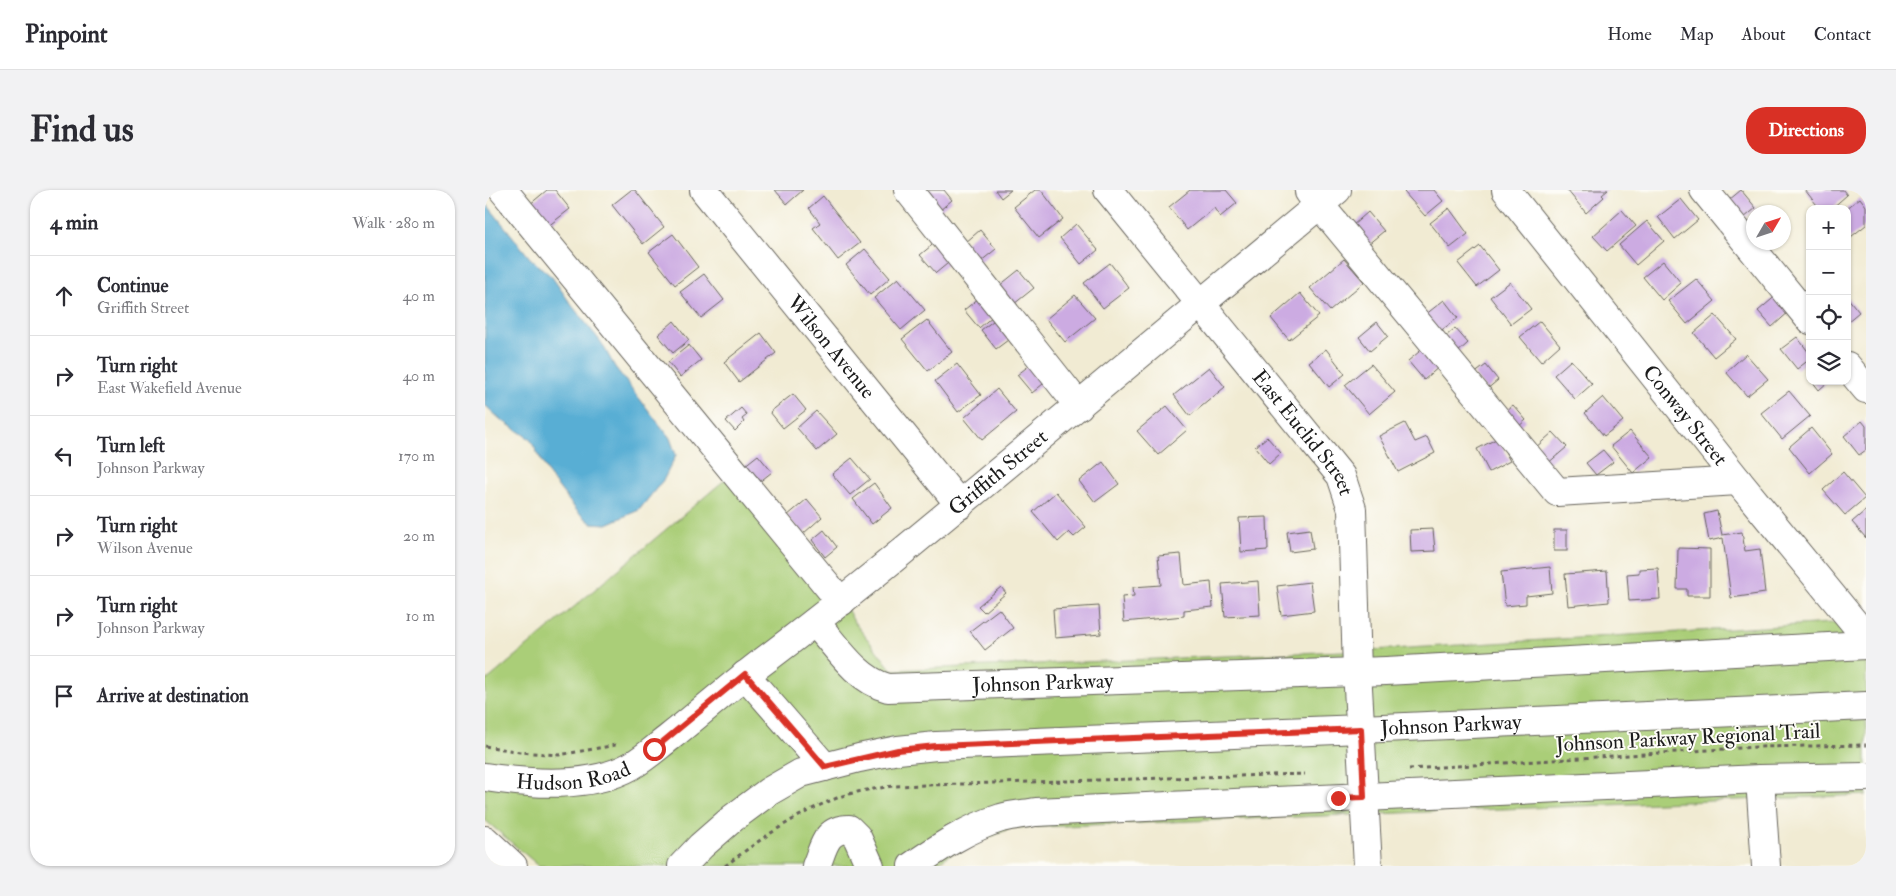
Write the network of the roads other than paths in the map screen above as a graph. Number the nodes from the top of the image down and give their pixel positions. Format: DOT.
graph roads {
  1 [pos="503,190"];
  2 [pos="704,190"];
  3 [pos="908,190"];
  4 [pos="1108,190"];
  5 [pos="1505,190"];
  6 [pos="1704,190"];
  7 [pos="1321,195"];
  8 [pos="1200,303"];
  9 [pos="1806,315"];
  10 [pos="1851,371"];
  11 [pos="1866,389"];
  12 [pos="1079,406"];
  13 [pos="1738,481"];
  14 [pos="960,505"];
  15 [pos="841,602"];
  16 [pos="815,622"];
  17 [pos="1866,637"];
  18 [pos="1866,645"];
  19 [pos="1357,670"];
  20 [pos="745,674"];
  21 [pos="1866,706"];
  22 [pos="1361,729"];
  23 [pos="654,749"];
  24 [pos="825,767"];
  25 [pos="485,777"];
  26 [pos="1866,777"];
  27 [pos="1760,779"];
  28 [pos="1364,797"];
  29 [pos="485,840"];
  30 [pos="513,866"];
  31 [pos="682,866"];
  32 [pos="817,866"];
  33 [pos="870,866"];
  34 [pos="912,866"];
  35 [pos="1368,866"];
  36 [pos="1766,866"];
  1 -- 15 [label="street"];
  2 -- 14 [label="street, Wilson Avenue"];
  3 -- 12 [label="street"];
  4 -- 8 [label="street, East Euclid Street"];
  5 -- 13 [label="street, Conway Street"];
  6 -- 9 [label="street"];
  7 -- 8 [label="street, Griffith Street"];
  7 -- 13 [label="street"];
  8 -- 12 [label="street, Griffith Street"];
  8 -- 19 [label="street, East Euclid Street"];
  10 -- 11 [label="street"];
  12 -- 14 [label="street, Griffith Street"];
  13 -- 17 [label="street, Conway Street"];
  14 -- 15 [label="street, Griffith Street"];
  15 -- 16 [label="street, Griffith Street"];
  16 -- 19 [label="street, Johnson Parkway"];
  16 -- 20 [label="street, Griffith Street"];
  18 -- 19 [label="street, Johnson Parkway"];
  19 -- 22 [label="street, East Euclid Street"];
  20 -- 23 [label="street, Griffith Street"];
  20 -- 24 [label="street"];
  21 -- 22 [label="street, Johnson Parkway"];
  22 -- 24 [label="street, Johnson Parkway"];
  22 -- 28 [label="street"];
  23 -- 25 [label="street, Hudson Road"];
  24 -- 31 [label="street, Johnson Parkway"];
  26 -- 27 [label="street"];
  27 -- 28 [label="street"];
  27 -- 36 [label="street"];
  28 -- 34 [label="street"];
  28 -- 35 [label="street"];
  29 -- 30 [label="street"];
  32 -- 33 [label="street"];
}
